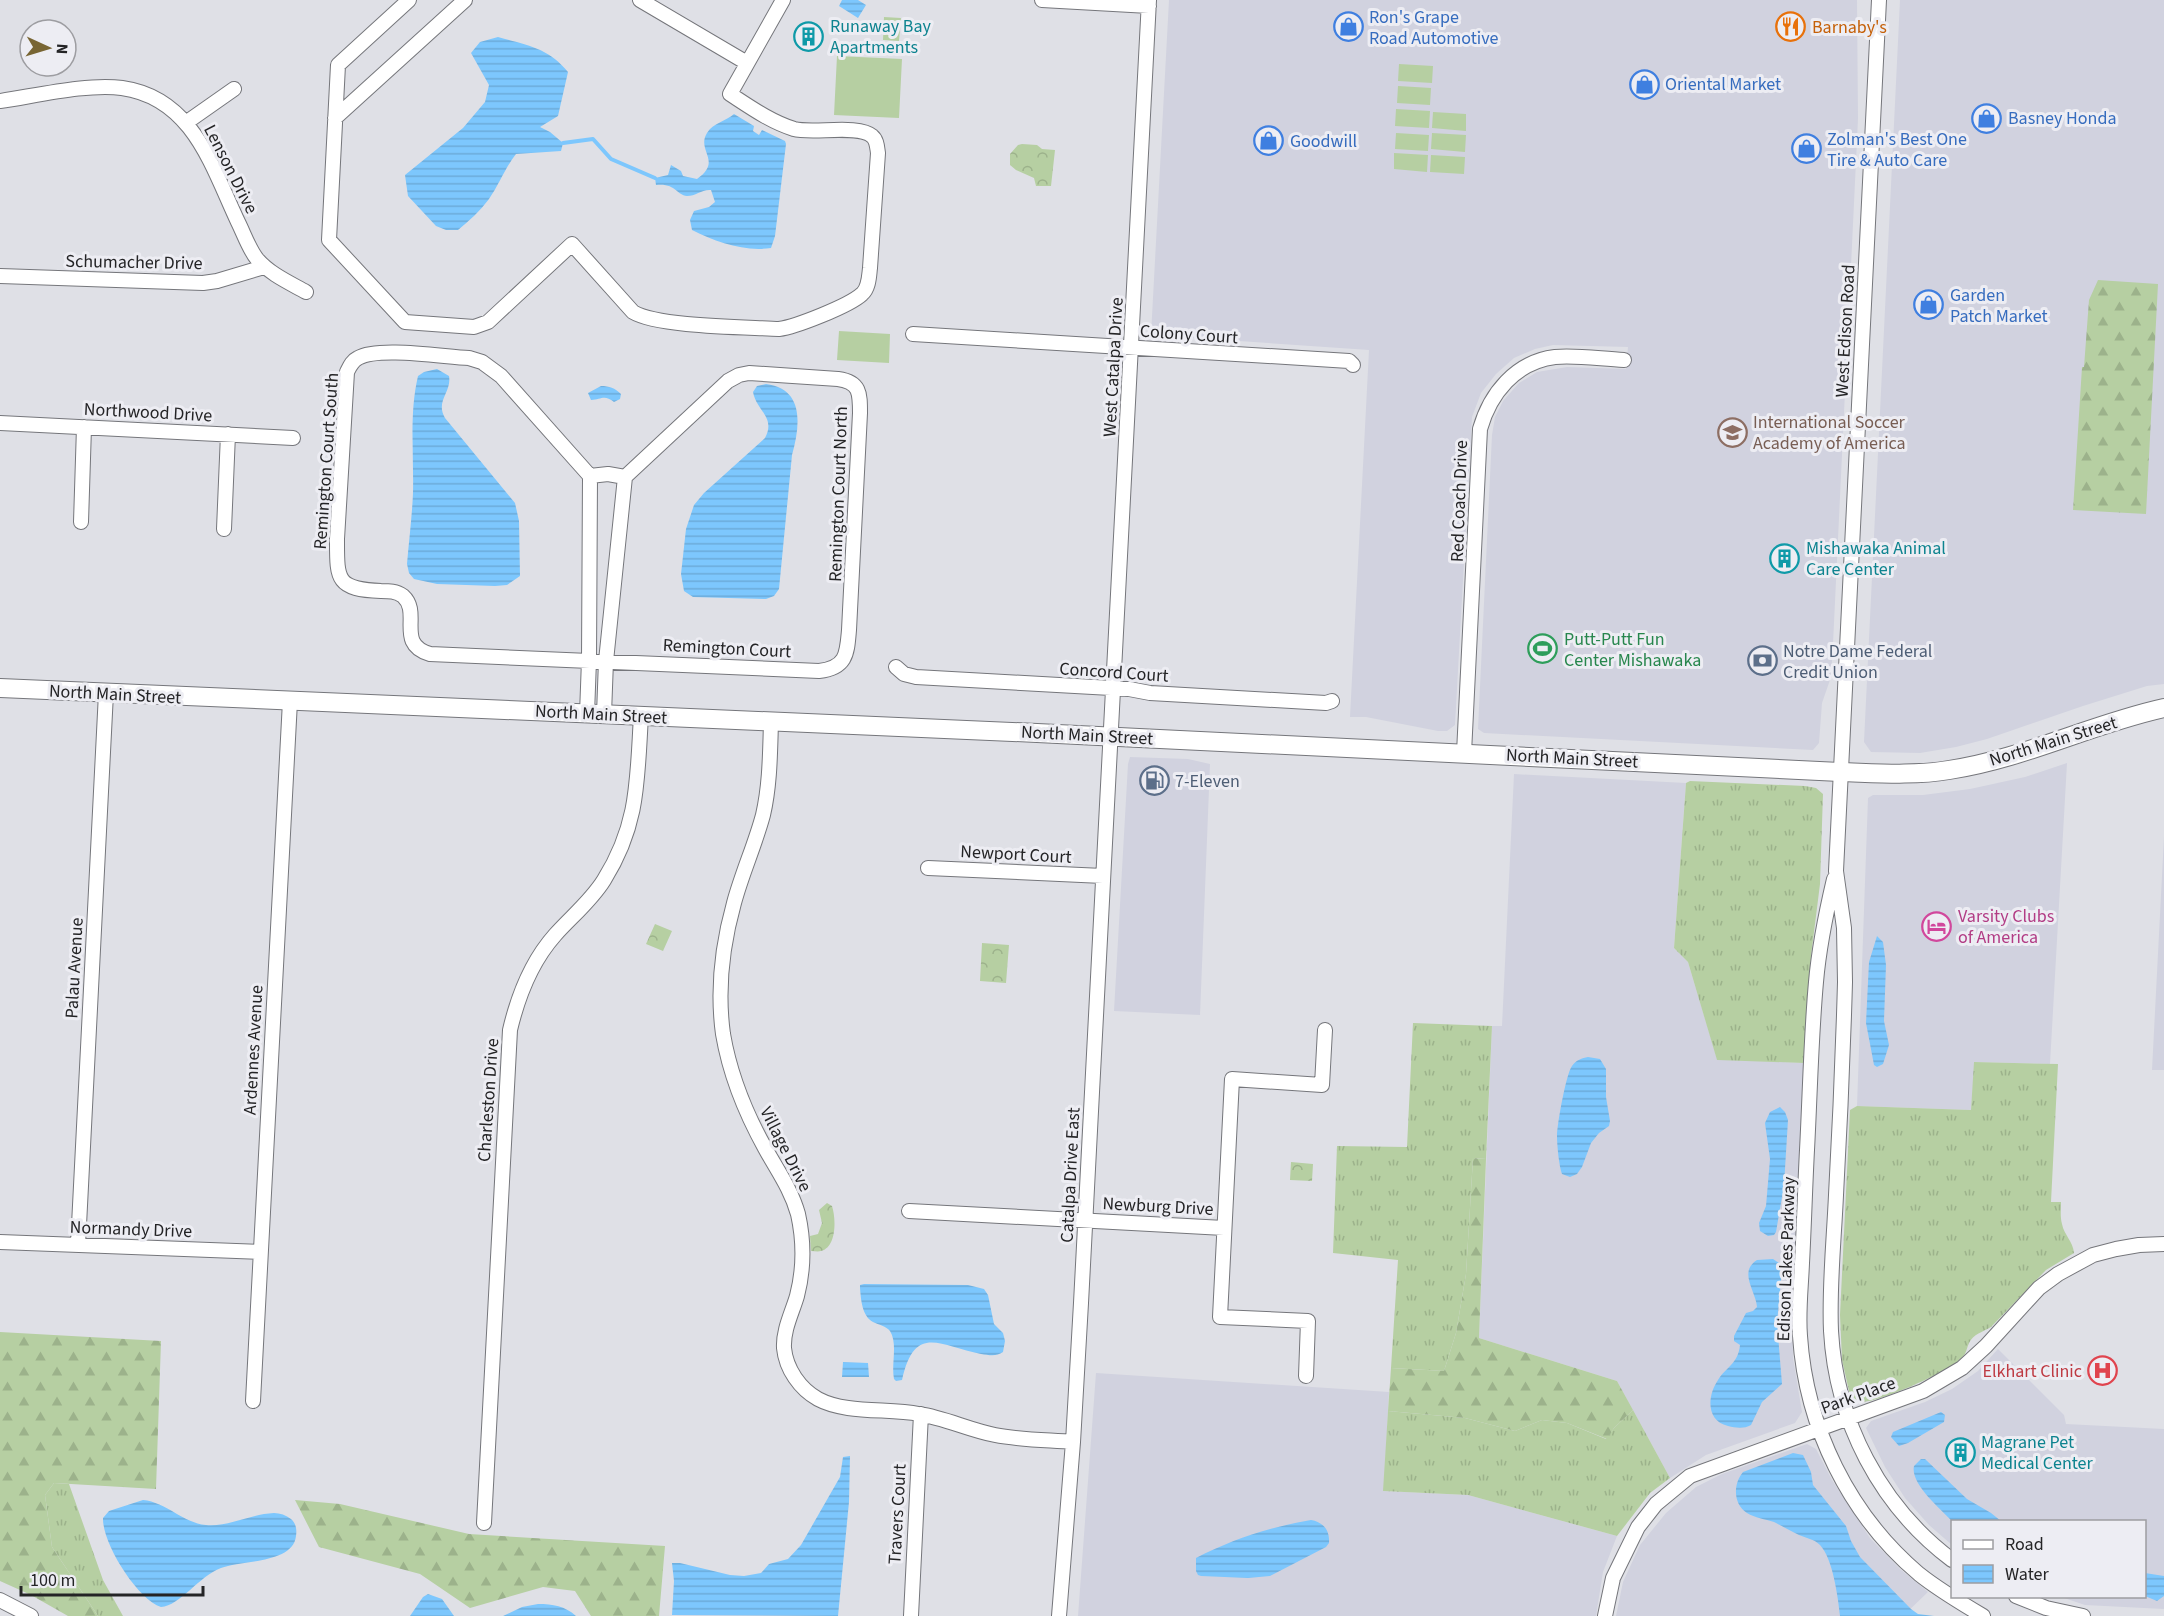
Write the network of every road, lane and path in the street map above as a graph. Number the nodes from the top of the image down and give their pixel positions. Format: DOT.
graph roads {
  1 [pos="409,0"];
  2 [pos="465,0"];
  3 [pos="640,0"];
  4 [pos="773,0"];
  5 [pos="783,0"];
  6 [pos="1042,0"];
  7 [pos="1879,0"];
  8 [pos="1149,3"];
  9 [pos="765,33"];
  10 [pos="747,63"];
  11 [pos="234,89"];
  12 [pos="0,101"];
  13 [pos="335,118"];
  14 [pos="187,122"];
  15 [pos="264,267"];
  16 [pos="0,276"];
  17 [pos="306,292"];
  18 [pos="913,334"];
  19 [pos="1133,348"];
  20 [pos="1624,360"];
  21 [pos="1353,365"];
  22 [pos="0,423"];
  23 [pos="84,427"];
  24 [pos="228,434"];
  25 [pos="293,438"];
  26 [pos="590,476"];
  27 [pos="625,477"];
  28 [pos="81,522"];
  29 [pos="224,529"];
  30 [pos="423,652"];
  31 [pos="589,660"];
  32 [pos="843,660"];
  33 [pos="606,661"];
  34 [pos="896,667"];
  35 [pos="0,688"];
  36 [pos="1114,688"];
  37 [pos="106,693"];
  38 [pos="290,701"];
  39 [pos="1332,701"];
  40 [pos="2164,708"];
  41 [pos="595,714"];
  42 [pos="641,716"];
  43 [pos="771,722"];
  44 [pos="1111,736"];
  45 [pos="1464,753"];
  46 [pos="1840,772"];
  47 [pos="928,868"];
  48 [pos="1836,871"];
  49 [pos="1103,876"];
  50 [pos="1325,1030"];
  51 [pos="909,1211"];
  52 [pos="1085,1221"];
  53 [pos="1224,1228"];
  54 [pos="0,1242"];
  55 [pos="2164,1244"];
  56 [pos="78,1245"];
  57 [pos="260,1252"];
  58 [pos="1306,1376"];
  59 [pos="253,1401"];
  60 [pos="921,1414"];
  61 [pos="1848,1418"];
  62 [pos="1818,1428"];
  63 [pos="1073,1442"];
  64 [pos="484,1523"];
  65 [pos="1951,1558"];
  66 [pos="1951,1597"];
  67 [pos="1952,1598"];
  68 [pos="2021,1598"];
  69 [pos="0,1600"];
  70 [pos="31,1616"];
  71 [pos="911,1616"];
  72 [pos="1059,1616"];
  73 [pos="1605,1616"];
  74 [pos="1983,1616"];
  75 [pos="2083,1616"];
  1 -- 13 [label="street"];
  2 -- 13 [label="street"];
  3 -- 10 [label="street"];
  4 -- 9 [label="street"];
  5 -- 9 [label="street"];
  6 -- 8 [label="street"];
  7 -- 46 [label="street, West Edison Road"];
  8 -- 19 [label="street, West Catalpa Drive"];
  9 -- 10 [label="street"];
  10 -- 13 [label="street"];
  11 -- 14 [label="street"];
  12 -- 14 [label="street, Lenson Drive"];
  14 -- 15 [label="street, Lenson Drive"];
  15 -- 16 [label="street, Schumacher Drive"];
  15 -- 17 [label="street, Lenson Drive"];
  18 -- 19 [label="street, Colony Court"];
  19 -- 21 [label="street, Colony Court"];
  19 -- 36 [label="street, West Catalpa Drive"];
  20 -- 45 [label="street, Red Coach Drive"];
  22 -- 23 [label="street, Northwood Drive"];
  23 -- 24 [label="street, Northwood Drive"];
  23 -- 28 [label="street"];
  24 -- 25 [label="street, Northwood Drive"];
  24 -- 29 [label="street"];
  26 -- 27 [label="street"];
  26 -- 30 [label="street, Remington Court South"];
  26 -- 31 [label="street"];
  27 -- 32 [label="street, Remington Court North"];
  27 -- 33 [label="street"];
  30 -- 31 [label="street, Remington Court"];
  31 -- 33 [label="street, Remington Court"];
  31 -- 41 [label="street"];
  32 -- 33 [label="street, Remington Court"];
  33 -- 41 [label="street"];
  34 -- 36 [label="street, Concord Court"];
  35 -- 37 [label="main road, North Main Street"];
  36 -- 39 [label="street, Concord Court"];
  36 -- 44 [label="street, West Catalpa Drive"];
  37 -- 38 [label="main road, North Main Street"];
  37 -- 56 [label="street, Palau Avenue"];
  38 -- 41 [label="main road, North Main Street"];
  38 -- 57 [label="street, Ardennes Avenue"];
  40 -- 46 [label="main road, North Main Street"];
  41 -- 42 [label="main road, North Main Street"];
  42 -- 43 [label="main road, North Main Street"];
  42 -- 64 [label="street, Charleston Drive"];
  43 -- 44 [label="main road, North Main Street"];
  43 -- 60 [label="street, Village Drive"];
  44 -- 45 [label="main road, North Main Street"];
  44 -- 49 [label="street, Catalpa Drive East"];
  45 -- 46 [label="main road, North Main Street"];
  46 -- 48 [label="street, Edison Lakes Parkway"];
  47 -- 49 [label="street, Newport Court"];
  48 -- 61 [label="street, Edison Lakes Parkway"];
  48 -- 62 [label="street, Edison Lakes Parkway"];
  49 -- 52 [label="street, Catalpa Drive East"];
  50 -- 53 [label="street"];
  51 -- 52 [label="street, Newburg Drive"];
  52 -- 53 [label="street, Newburg Drive"];
  52 -- 63 [label="street, Catalpa Drive East"];
  53 -- 58 [label="street"];
  54 -- 56 [label="street, Normandy Drive"];
  55 -- 61 [label="street, Park Place"];
  56 -- 57 [label="street, Normandy Drive"];
  57 -- 59 [label="street, Ardennes Avenue"];
  60 -- 63 [label="street, Village Drive"];
  60 -- 71 [label="street, Travers Court"];
  61 -- 62 [label="street, Park Place"];
  61 -- 65 [label="street, Edison Lakes Parkway"];
  62 -- 66 [label="street, Edison Lakes Parkway"];
  62 -- 73 [label="street, Park Place"];
  63 -- 72 [label="street, Catalpa Drive East"];
  67 -- 74 [label="street, Edison Lakes Parkway"];
  68 -- 75 [label="street"];
  69 -- 70 [label="street"];
}
